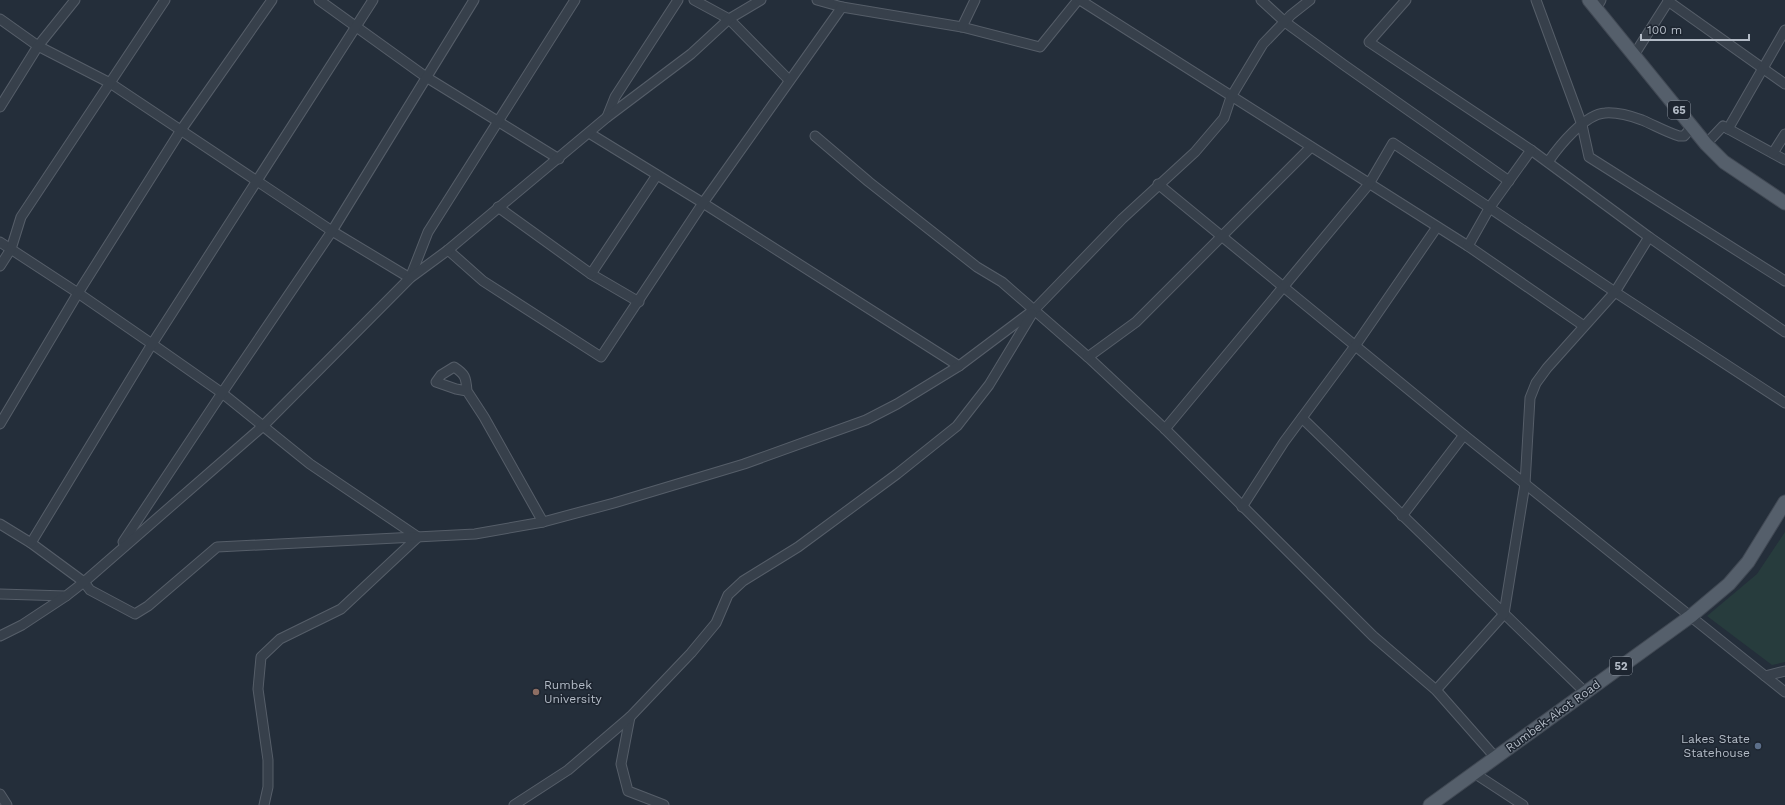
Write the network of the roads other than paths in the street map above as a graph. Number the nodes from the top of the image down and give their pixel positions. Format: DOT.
graph roads {
  1 [pos="75,0"];
  2 [pos="165,0"];
  3 [pos="272,0"];
  4 [pos="319,0"];
  5 [pos="373,0"];
  6 [pos="474,0"];
  7 [pos="575,0"];
  8 [pos="678,0"];
  9 [pos="694,0"];
  10 [pos="761,0"];
  11 [pos="817,0"];
  12 [pos="975,0"];
  13 [pos="1079,0"];
  14 [pos="1261,0"];
  15 [pos="1310,0"];
  16 [pos="1406,0"];
  17 [pos="1536,0"];
  18 [pos="1668,0"];
  19 [pos="1595,3"];
  20 [pos="842,7"];
  21 [pos="0,19"];
  22 [pos="729,19"];
  23 [pos="1285,22"];
  24 [pos="357,27"];
  25 [pos="962,27"];
  26 [pos="1785,30"];
  27 [pos="38,46"];
  28 [pos="1634,55"];
  29 [pos="1763,69"];
  30 [pos="426,77"];
  31 [pos="789,80"];
  32 [pos="110,83"];
  33 [pos="1785,84"];
  34 [pos="1231,97"];
  35 [pos="0,107"];
  36 [pos="606,118"];
  37 [pos="498,122"];
  38 [pos="1582,125"];
  39 [pos="1692,127"];
  40 [pos="1728,128"];
  41 [pos="181,130"];
  42 [pos="589,133"];
  43 [pos="1785,134"];
  44 [pos="815,136"];
  45 [pos="1706,144"];
  46 [pos="1310,147"];
  47 [pos="1531,150"];
  48 [pos="1773,153"];
  49 [pos="559,159"];
  50 [pos="1785,160"];
  51 [pos="1548,162"];
  52 [pos="657,175"];
  53 [pos="257,180"];
  54 [pos="1509,181"];
  55 [pos="1158,184"];
  56 [pos="1369,184"];
  57 [pos="703,203"];
  58 [pos="1785,203"];
  59 [pos="498,207"];
  60 [pos="1490,207"];
  61 [pos="1437,227"];
  62 [pos="332,231"];
  63 [pos="1222,237"];
  64 [pos="1649,237"];
  65 [pos="0,242"];
  66 [pos="1468,246"];
  67 [pos="11,249"];
  68 [pos="448,250"];
  69 [pos="0,266"];
  70 [pos="591,274"];
  71 [pos="410,278"];
  72 [pos="1785,281"];
  73 [pos="1284,288"];
  74 [pos="1615,292"];
  75 [pos="78,293"];
  76 [pos="639,302"];
  77 [pos="1035,309"];
  78 [pos="1584,326"];
  79 [pos="1785,332"];
  80 [pos="152,344"];
  81 [pos="1355,346"];
  82 [pos="1088,357"];
  83 [pos="959,366"];
  84 [pos="467,390"];
  85 [pos="222,393"];
  86 [pos="1785,403"];
  87 [pos="1302,418"];
  88 [pos="0,424"];
  89 [pos="263,426"];
  90 [pos="1165,429"];
  91 [pos="1464,435"];
  92 [pos="1525,484"];
  93 [pos="1785,502"];
  94 [pos="1242,507"];
  95 [pos="1402,516"];
  96 [pos="543,522"];
  97 [pos="0,524"];
  98 [pos="418,537"];
  99 [pos="31,543"];
  100 [pos="117,552"];
  101 [pos="84,582"];
  102 [pos="0,594"];
  103 [pos="66,596"];
  104 [pos="1504,614"];
  105 [pos="1691,616"];
  106 [pos="0,636"];
  107 [pos="1785,671"];
  108 [pos="1765,676"];
  109 [pos="1436,690"];
  110 [pos="1585,692"];
  111 [pos="1785,692"];
  112 [pos="630,717"];
  113 [pos="1495,757"];
  114 [pos="1474,773"];
  115 [pos="0,794"];
  116 [pos="7,805"];
  117 [pos="264,805"];
  118 [pos="514,805"];
  119 [pos="664,805"];
  120 [pos="1430,805"];
  121 [pos="1523,805"];
  1 -- 27 [label="street"];
  2 -- 32 [label="street"];
  3 -- 41 [label="street"];
  4 -- 24 [label="street"];
  5 -- 24 [label="street"];
  6 -- 30 [label="street"];
  7 -- 37 [label="street"];
  8 -- 36 [label="street"];
  9 -- 22 [label="street"];
  10 -- 22 [label="street"];
  11 -- 20 [label="street"];
  12 -- 25 [label="street"];
  13 -- 25 [label="street"];
  13 -- 34 [label="street"];
  14 -- 23 [label="street"];
  15 -- 23 [label="street"];
  16 -- 47 [label="street"];
  17 -- 38 [label="street"];
  18 -- 28 [label="street"];
  18 -- 29 [label="street"];
  19 -- 28 [label="main road, 65"];
  20 -- 25 [label="street"];
  20 -- 31 [label="street"];
  21 -- 27 [label="street"];
  22 -- 31 [label="street"];
  22 -- 36 [label="street"];
  23 -- 34 [label="street"];
  23 -- 54 [label="street"];
  24 -- 30 [label="street"];
  24 -- 53 [label="street"];
  26 -- 29 [label="street"];
  27 -- 32 [label="street"];
  27 -- 35 [label="street"];
  28 -- 39 [label="main road, 65"];
  29 -- 33 [label="street"];
  29 -- 40 [label="street"];
  30 -- 37 [label="street"];
  30 -- 62 [label="street"];
  31 -- 57 [label="street"];
  32 -- 41 [label="street"];
  32 -- 67 [label="street"];
  34 -- 46 [label="street"];
  34 -- 55 [label="street"];
  36 -- 42 [label="street"];
  37 -- 49 [label="street"];
  37 -- 71 [label="street"];
  38 -- 39 [label="street"];
  38 -- 51 [label="street"];
  38 -- 72 [label="street"];
  39 -- 45 [label="main road, 65"];
  40 -- 45 [label="street"];
  40 -- 48 [label="street"];
  41 -- 53 [label="street"];
  41 -- 75 [label="street"];
  42 -- 49 [label="street"];
  42 -- 52 [label="street"];
  43 -- 48 [label="street"];
  44 -- 77 [label="street"];
  45 -- 58 [label="main road, 65"];
  46 -- 56 [label="street"];
  46 -- 63 [label="street"];
  47 -- 51 [label="street"];
  47 -- 54 [label="street"];
  48 -- 50 [label="street"];
  49 -- 59 [label="street"];
  51 -- 64 [label="street"];
  52 -- 57 [label="street"];
  52 -- 70 [label="street"];
  53 -- 62 [label="street"];
  53 -- 80 [label="street"];
  54 -- 60 [label="street"];
  55 -- 63 [label="street"];
  55 -- 77 [label="street"];
  56 -- 60 [label="street"];
  56 -- 61 [label="street"];
  56 -- 73 [label="street"];
  57 -- 76 [label="street"];
  57 -- 83 [label="street"];
  59 -- 68 [label="street"];
  59 -- 70 [label="street"];
  60 -- 66 [label="street"];
  60 -- 74 [label="street"];
  61 -- 66 [label="street"];
  61 -- 81 [label="street"];
  62 -- 71 [label="street"];
  62 -- 85 [label="street"];
  63 -- 73 [label="street"];
  63 -- 82 [label="street"];
  64 -- 74 [label="street"];
  64 -- 79 [label="street"];
  65 -- 67 [label="street"];
  66 -- 78 [label="street"];
  67 -- 69 [label="street"];
  67 -- 75 [label="street"];
  68 -- 71 [label="street"];
  68 -- 76 [label="street"];
  70 -- 76 [label="street"];
  71 -- 89 [label="street"];
  73 -- 81 [label="street"];
  73 -- 90 [label="street"];
  74 -- 78 [label="street"];
  74 -- 86 [label="street"];
  75 -- 80 [label="street"];
  75 -- 88 [label="street"];
  77 -- 82 [label="street"];
  77 -- 83 [label="street"];
  77 -- 112 [label="street"];
  78 -- 92 [label="street"];
  80 -- 85 [label="street"];
  80 -- 99 [label="street"];
  81 -- 87 [label="street"];
  81 -- 91 [label="street"];
  82 -- 90 [label="street"];
  83 -- 96 [label="street"];
  84 -- 96 [label="street"];
  85 -- 89 [label="street"];
  85 -- 100 [label="street"];
  87 -- 94 [label="street"];
  87 -- 95 [label="street"];
  89 -- 98 [label="street"];
  89 -- 100 [label="street"];
  90 -- 94 [label="street"];
  91 -- 92 [label="street"];
  91 -- 95 [label="street"];
  92 -- 104 [label="street"];
  92 -- 105 [label="street"];
  93 -- 105 [label="main road, Rumbek-Akot Road / 52"];
  94 -- 109 [label="street"];
  95 -- 104 [label="street"];
  96 -- 98 [label="street"];
  97 -- 99 [label="street"];
  98 -- 101 [label="street"];
  98 -- 117 [label="street"];
  99 -- 101 [label="street"];
  100 -- 101 [label="street"];
  101 -- 103 [label="street"];
  102 -- 103 [label="street"];
  103 -- 106 [label="street"];
  104 -- 109 [label="street"];
  104 -- 110 [label="street"];
  105 -- 108 [label="street"];
  105 -- 110 [label="main road, Rumbek-Akot Road / 52"];
  107 -- 108 [label="street"];
  108 -- 111 [label="street"];
  109 -- 113 [label="street"];
  110 -- 113 [label="main road, Rumbek-Akot Road / 52"];
  112 -- 118 [label="street"];
  112 -- 119 [label="street"];
  113 -- 114 [label="main road, Rumbek-Akot Road / 52"];
  114 -- 120 [label="main road, Rumbek-Akot Road / 52"];
  114 -- 121 [label="street"];
  115 -- 116 [label="street"];
}
